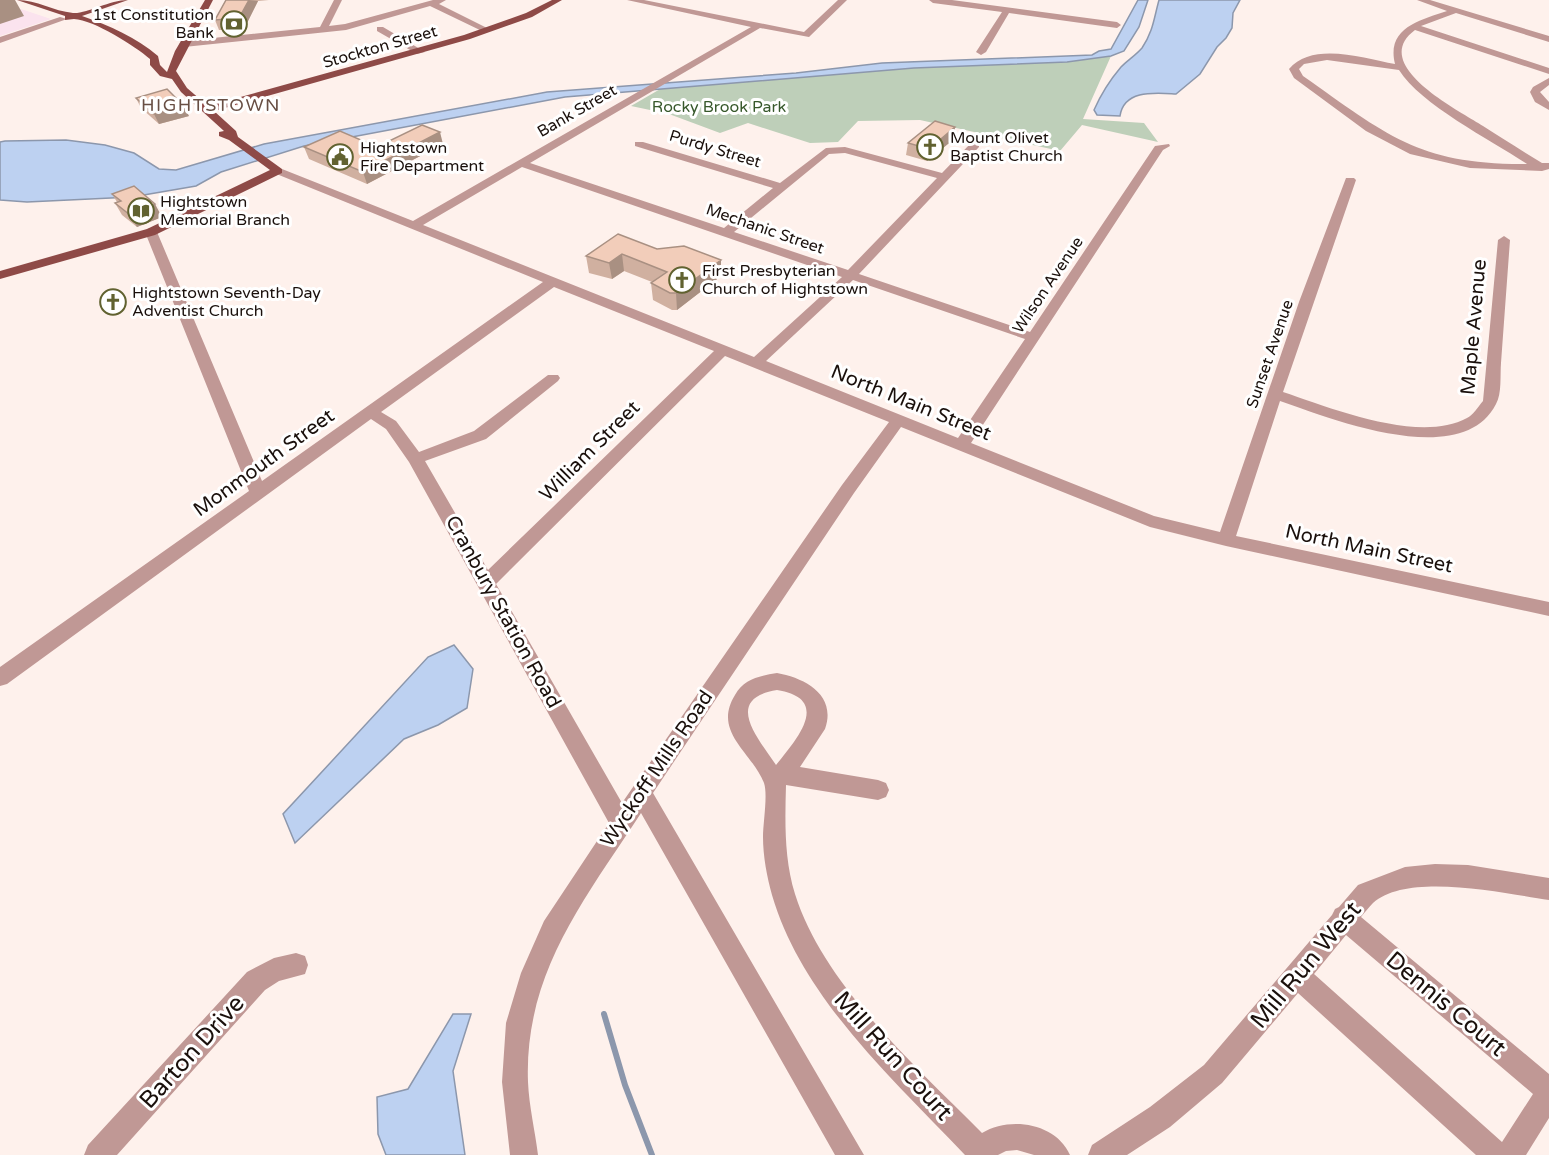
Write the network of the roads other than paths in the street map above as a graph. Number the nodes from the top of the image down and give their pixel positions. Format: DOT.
graph roads {
  1 [pos="21,0"];
  2 [pos="124,0"];
  3 [pos="209,0"];
  4 [pos="338,0"];
  5 [pos="442,0"];
  6 [pos="558,0"];
  7 [pos="631,0"];
  8 [pos="843,0"];
  9 [pos="933,0"];
  10 [pos="1422,0"];
  11 [pos="431,3"];
  12 [pos="703,4"];
  13 [pos="1007,10"];
  14 [pos="1455,11"];
  15 [pos="693,12"];
  16 [pos="68,18"];
  17 [pos="1117,25"];
  18 [pos="758,26"];
  19 [pos="1414,27"];
  20 [pos="322,29"];
  21 [pos="380,29"];
  22 [pos="487,30"];
  23 [pos="1549,39"];
  24 [pos="0,40"];
  25 [pos="184,44"];
  26 [pos="420,52"];
  27 [pos="981,52"];
  28 [pos="1401,68"];
  29 [pos="1549,70"];
  30 [pos="174,77"];
  31 [pos="1549,81"];
  32 [pos="1549,106"];
  33 [pos="206,110"];
  34 [pos="639,144"];
  35 [pos="975,145"];
  36 [pos="1165,146"];
  37 [pos="261,161"];
  38 [pos="521,163"];
  39 [pos="1546,168"];
  40 [pos="278,171"];
  41 [pos="945,177"];
  42 [pos="261,180"];
  43 [pos="1350,180"];
  44 [pos="782,187"];
  45 [pos="413,226"];
  46 [pos="151,231"];
  47 [pos="725,232"];
  48 [pos="1504,240"];
  49 [pos="0,275"];
  50 [pos="849,275"];
  51 [pos="553,281"];
  52 [pos="1032,338"];
  53 [pos="723,350"];
  54 [pos="756,363"];
  55 [pos="553,378"];
  56 [pos="1275,394"];
  57 [pos="371,412"];
  58 [pos="898,421"];
  59 [pos="961,446"];
  60 [pos="416,459"];
  61 [pos="258,492"];
  62 [pos="1226,540"];
  63 [pos="486,583"];
  64 [pos="1549,609"];
  65 [pos="0,678"];
  66 [pos="711,690"];
  67 [pos="739,703"];
  68 [pos="778,778"];
  69 [pos="878,790"];
  70 [pos="641,794"];
  71 [pos="621,823"];
  72 [pos="1549,889"];
  73 [pos="1343,917"];
  74 [pos="296,964"];
  75 [pos="1297,975"];
  76 [pos="1549,1092"];
  77 [pos="102,1154"];
  78 [pos="980,1154"];
  79 [pos="524,1155"];
  80 [pos="850,1155"];
  81 [pos="1056,1155"];
  82 [pos="1102,1155"];
  83 [pos="1496,1155"];
  84 [pos="1510,1155"];
  1 -- 16 [label="main road"];
  2 -- 16 [label="main road"];
  3 -- 25 [label="main road"];
  4 -- 20 [label="street"];
  5 -- 11 [label="street"];
  6 -- 22 [label="main road, Stockton Street"];
  7 -- 15 [label="street"];
  8 -- 18 [label="street"];
  9 -- 13 [label="street"];
  10 -- 14 [label="street"];
  11 -- 20 [label="street"];
  11 -- 22 [label="street"];
  12 -- 15 [label="street"];
  13 -- 17 [label="street"];
  13 -- 27 [label="street"];
  14 -- 19 [label="street"];
  14 -- 23 [label="street"];
  15 -- 18 [label="street"];
  16 -- 24 [label="street"];
  16 -- 30 [label="main road"];
  18 -- 38 [label="street, Bank Street"];
  19 -- 28 [label="street"];
  19 -- 29 [label="street"];
  20 -- 25 [label="street"];
  21 -- 26 [label="street"];
  22 -- 26 [label="main road, Stockton Street"];
  25 -- 30 [label="main road"];
  26 -- 33 [label="main road, Stockton Street"];
  28 -- 39 [label="street"];
  28 -- 39 [label="street"];
  30 -- 33 [label="main road"];
  31 -- 32 [label="street"];
  33 -- 37 [label="main road"];
  34 -- 44 [label="street, Purdy Street"];
  35 -- 41 [label="street"];
  36 -- 52 [label="street, Wilson Avenue"];
  37 -- 40 [label="main road"];
  37 -- 42 [label="main road"];
  38 -- 45 [label="street, Bank Street"];
  38 -- 47 [label="street, Mechanic Street"];
  40 -- 42 [label="main road"];
  40 -- 45 [label="street, North Main Street"];
  41 -- 44 [label="street"];
  41 -- 50 [label="street"];
  42 -- 46 [label="main road"];
  43 -- 56 [label="street, Sunset Avenue"];
  44 -- 47 [label="street"];
  45 -- 51 [label="street, North Main Street"];
  46 -- 49 [label="main road"];
  46 -- 61 [label="street"];
  47 -- 50 [label="street, Mechanic Street"];
  48 -- 56 [label="street, Maple Avenue"];
  50 -- 52 [label="street, Mechanic Street"];
  50 -- 54 [label="street"];
  51 -- 53 [label="street, North Main Street"];
  51 -- 57 [label="street, Monmouth Street"];
  52 -- 59 [label="street, Wilson Avenue"];
  53 -- 54 [label="street, North Main Street"];
  53 -- 63 [label="street, William Street"];
  54 -- 58 [label="street, North Main Street"];
  55 -- 60 [label="street"];
  56 -- 62 [label="street, Sunset Avenue"];
  57 -- 60 [label="street, Cranbury Station Road"];
  57 -- 61 [label="street, Monmouth Street"];
  58 -- 59 [label="street, North Main Street"];
  58 -- 66 [label="street, Wyckoff Mills Road"];
  59 -- 62 [label="street, North Main Street"];
  60 -- 63 [label="street, Cranbury Station Road"];
  61 -- 65 [label="street, Monmouth Street"];
  62 -- 64 [label="street, North Main Street"];
  63 -- 71 [label="street, Cranbury Station Road"];
  66 -- 67 [label="street"];
  66 -- 70 [label="street, Wyckoff Mills Road"];
  67 -- 68 [label="street"];
  67 -- 68 [label="street"];
  68 -- 69 [label="street"];
  68 -- 78 [label="street, Mill Run Court"];
  70 -- 71 [label="street, Wyckoff Mills Road"];
  70 -- 80 [label="street"];
  71 -- 79 [label="street, Wyckoff Mills Road"];
  72 -- 73 [label="street, Mill Run West"];
  73 -- 75 [label="street, Mill Run West"];
  73 -- 76 [label="street, Dennis Court"];
  74 -- 77 [label="street, Barton Drive"];
  75 -- 82 [label="street, Mill Run West"];
  75 -- 83 [label="street"];
  76 -- 84 [label="street, Dennis Court"];
  78 -- 81 [label="street"];
}
